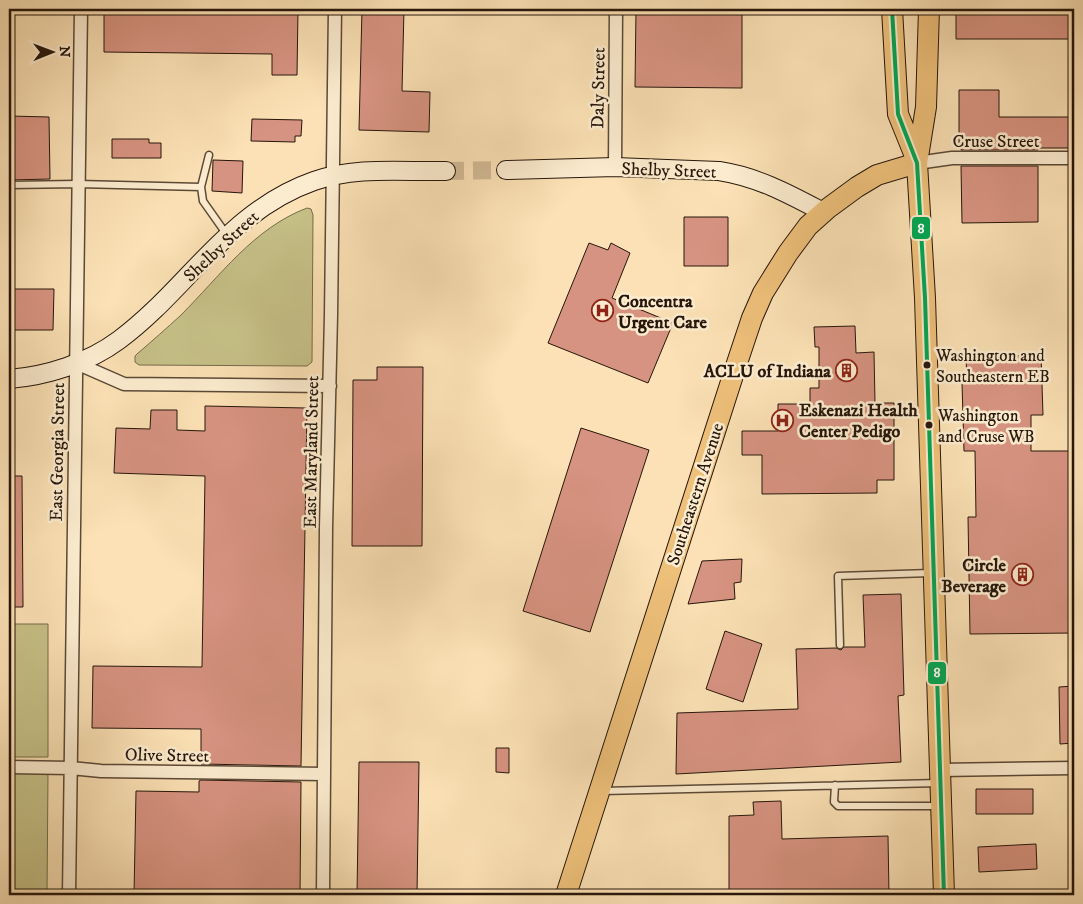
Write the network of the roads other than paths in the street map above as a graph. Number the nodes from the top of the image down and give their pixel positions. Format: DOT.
graph roads {
  1 [pos="81,9"];
  2 [pos="335,9"];
  3 [pos="616,9"];
  4 [pos="892,9"];
  5 [pos="929,9"];
  6 [pos="209,155"];
  7 [pos="1074,158"];
  8 [pos="917,163"];
  9 [pos="615,168"];
  10 [pos="506,170"];
  11 [pos="446,171"];
  12 [pos="333,176"];
  13 [pos="78,184"];
  14 [pos="9,185"];
  15 [pos="201,187"];
  16 [pos="823,212"];
  17 [pos="226,235"];
  18 [pos="76,363"];
  19 [pos="9,379"];
  20 [pos="330,386"];
  21 [pos="934,573"];
  22 [pos="840,645"];
  23 [pos="9,767"];
  24 [pos="71,768"];
  25 [pos="1074,768"];
  26 [pos="324,774"];
  27 [pos="940,776"];
  28 [pos="835,785"];
  29 [pos="599,791"];
  30 [pos="941,806"];
  31 [pos="69,895"];
  32 [pos="323,895"];
  33 [pos="566,895"];
  34 [pos="944,895"];
  1 -- 13 [label="street, East Georgia Street"];
  2 -- 12 [label="street, East Maryland Street"];
  3 -- 9 [label="street, Daly Street"];
  4 -- 8 [label="main road"];
  5 -- 8 [label="main road"];
  6 -- 15 [label="lane"];
  7 -- 8 [label="street, Cruse Street"];
  8 -- 16 [label="main road, Southeastern Avenue"];
  8 -- 21 [label="main road"];
  9 -- 10 [label="main road, Shelby Street"];
  9 -- 16 [label="main road, Shelby Street"];
  11 -- 12 [label="main road, Shelby Street"];
  12 -- 17 [label="main road, Shelby Street"];
  12 -- 20 [label="street, East Maryland Street"];
  13 -- 14 [label="lane"];
  13 -- 15 [label="lane"];
  13 -- 18 [label="street, East Georgia Street"];
  15 -- 17 [label="lane"];
  16 -- 29 [label="main road, Southeastern Avenue"];
  17 -- 18 [label="main road, Shelby Street"];
  18 -- 19 [label="main road, Shelby Street"];
  18 -- 20 [label="street"];
  18 -- 24 [label="street, East Georgia Street"];
  20 -- 26 [label="street, East Maryland Street"];
  21 -- 22 [label="lane"];
  21 -- 27 [label="main road"];
  23 -- 24 [label="street, Olive Street"];
  24 -- 26 [label="street, Olive Street"];
  24 -- 31 [label="street, East Georgia Street"];
  25 -- 27 [label="street"];
  26 -- 32 [label="street, East Maryland Street"];
  27 -- 28 [label="lane"];
  27 -- 30 [label="main road"];
  28 -- 29 [label="lane"];
  28 -- 30 [label="lane"];
  29 -- 33 [label="main road, Southeastern Avenue"];
  30 -- 34 [label="main road"];
}
